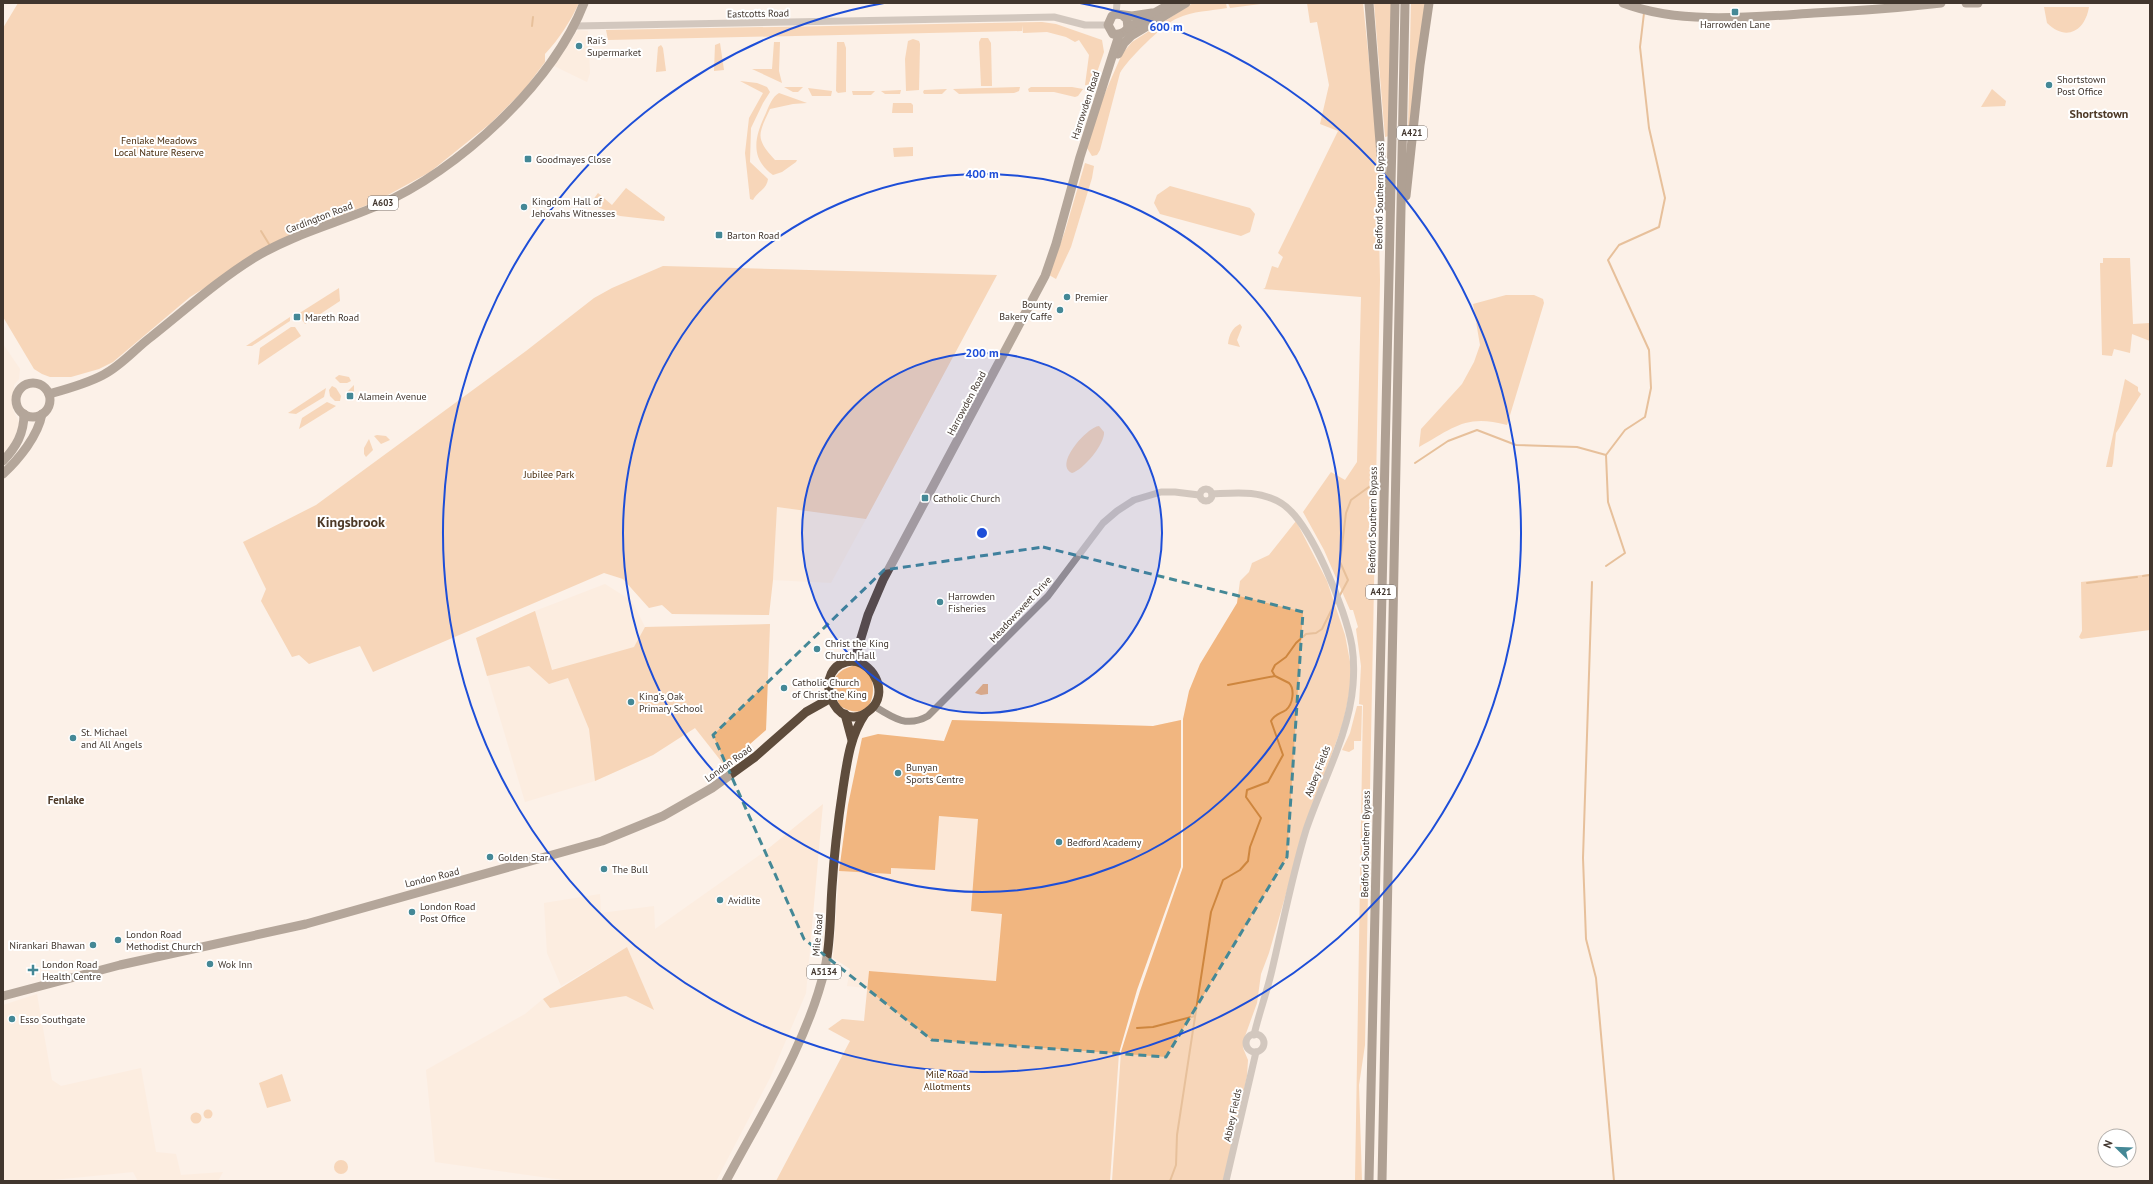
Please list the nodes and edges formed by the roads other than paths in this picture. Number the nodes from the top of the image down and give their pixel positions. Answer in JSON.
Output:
{"nodes":[{"id":1,"x":584,"y":3,"type":"edge"},
{"id":2,"x":1117,"y":3,"type":"edge"},
{"id":3,"x":1172,"y":3,"type":"edge"},
{"id":4,"x":1186,"y":3,"type":"edge"},
{"id":5,"x":1369,"y":3,"type":"edge"},
{"id":6,"x":1395,"y":3,"type":"edge"},
{"id":7,"x":1405,"y":3,"type":"edge"},
{"id":8,"x":1429,"y":3,"type":"edge"},
{"id":9,"x":1623,"y":3,"type":"edge"},
{"id":10,"x":1941,"y":3,"type":"edge"},
{"id":11,"x":1966,"y":3,"type":"edge"},
{"id":12,"x":1978,"y":3,"type":"edge"},
{"id":13,"x":1152,"y":13,"type":"junction"},
{"id":14,"x":1119,"y":15,"type":"junction"},
{"id":15,"x":1108,"y":25,"type":"junction"},
{"id":16,"x":575,"y":26,"type":"junction"},
{"id":17,"x":1128,"y":28,"type":"junction"},
{"id":18,"x":1119,"y":35,"type":"junction"},
{"id":19,"x":1111,"y":64,"type":"junction"},
{"id":20,"x":1389,"y":257,"type":"junction"},
{"id":21,"x":1399,"y":258,"type":"junction"},
{"id":22,"x":40,"y":386,"type":"junction"},
{"id":23,"x":66,"y":389,"type":"junction"},
{"id":24,"x":49,"y":394,"type":"junction"},
{"id":25,"x":24,"y":414,"type":"junction"},
{"id":26,"x":42,"y":414,"type":"junction"},
{"id":27,"x":3,"y":461,"type":"edge"},
{"id":28,"x":3,"y":474,"type":"edge"},
{"id":29,"x":1299,"y":520,"type":"joint"},
{"id":30,"x":854,"y":661,"type":"junction"},
{"id":31,"x":831,"y":698,"type":"junction"},
{"id":32,"x":874,"y":706,"type":"junction"},
{"id":33,"x":845,"y":714,"type":"junction"},
{"id":34,"x":865,"y":714,"type":"junction"},
{"id":35,"x":852,"y":742,"type":"junction"},
{"id":36,"x":3,"y":996,"type":"edge"},
{"id":37,"x":1254,"y":1035,"type":"junction"},
{"id":38,"x":1256,"y":1052,"type":"junction"},
{"id":39,"x":726,"y":1181,"type":"edge"},
{"id":40,"x":1226,"y":1181,"type":"edge"},
{"id":41,"x":1369,"y":1181,"type":"edge"},
{"id":42,"x":1382,"y":1181,"type":"edge"}],
"edges":[{"from":1,"to":16,"type":"main road","name":"Cardington Road","number":"A603"},
{"from":2,"to":14,"type":"street"},
{"from":3,"to":13,"type":"main road"},
{"from":4,"to":19,"type":"main road"},
{"from":5,"to":20,"type":"highway","number":"A421"},
{"from":6,"to":20,"type":"highway","name":"Bedford Southern Bypass","number":"A421"},
{"from":7,"to":21,"type":"highway","number":"A421"},
{"from":8,"to":21,"type":"highway","number":"A421"},
{"from":9,"to":10,"type":"main road"},
{"from":11,"to":12,"type":"main road"},
{"from":13,"to":14,"type":"main road"},
{"from":13,"to":17,"type":"main road"},
{"from":14,"to":15,"type":"main road"},
{"from":14,"to":17,"type":"main road"},
{"from":15,"to":16,"type":"street","name":"Eastcotts Road"},
{"from":15,"to":18,"type":"main road"},
{"from":16,"to":23,"type":"main road","name":"Cardington Road","number":"A603"},
{"from":17,"to":18,"type":"main road"},
{"from":18,"to":19,"type":"main road","name":"Harrowden Road"},
{"from":19,"to":30,"type":"main road","name":"Harrowden Road"},
{"from":20,"to":41,"type":"highway","name":"Bedford Southern Bypass","number":"A421"},
{"from":21,"to":42,"type":"highway","number":"A421"},
{"from":22,"to":23,"type":"main road","name":"Cardington Road","number":"A603"},
{"from":22,"to":24,"type":"main road"},
{"from":22,"to":25,"type":"main road"},
{"from":23,"to":24,"type":"main road","name":"Cardington Road","number":"A603"},
{"from":24,"to":26,"type":"main road"},
{"from":25,"to":26,"type":"main road"},
{"from":25,"to":27,"type":"main road"},
{"from":26,"to":28,"type":"main road"},
{"from":29,"to":32,"type":"street","name":"Meadowsweet Drive"},
{"from":29,"to":37,"type":"street","name":"Abbey Fields"},
{"from":30,"to":31,"type":"main road"},
{"from":30,"to":32,"type":"main road"},
{"from":31,"to":33,"type":"main road"},
{"from":31,"to":36,"type":"main road","name":"London Road"},
{"from":32,"to":34,"type":"main road"},
{"from":33,"to":34,"type":"main road"},
{"from":33,"to":35,"type":"main road","name":"Mile Road","number":"A5134"},
{"from":34,"to":35,"type":"main road","name":"Mile Road","number":"A5134"},
{"from":35,"to":39,"type":"main road","name":"Mile Road","number":"A5134"},
{"from":37,"to":38,"type":"street"},
{"from":37,"to":38,"type":"street"},
{"from":38,"to":40,"type":"street","name":"Abbey Fields"}]}
